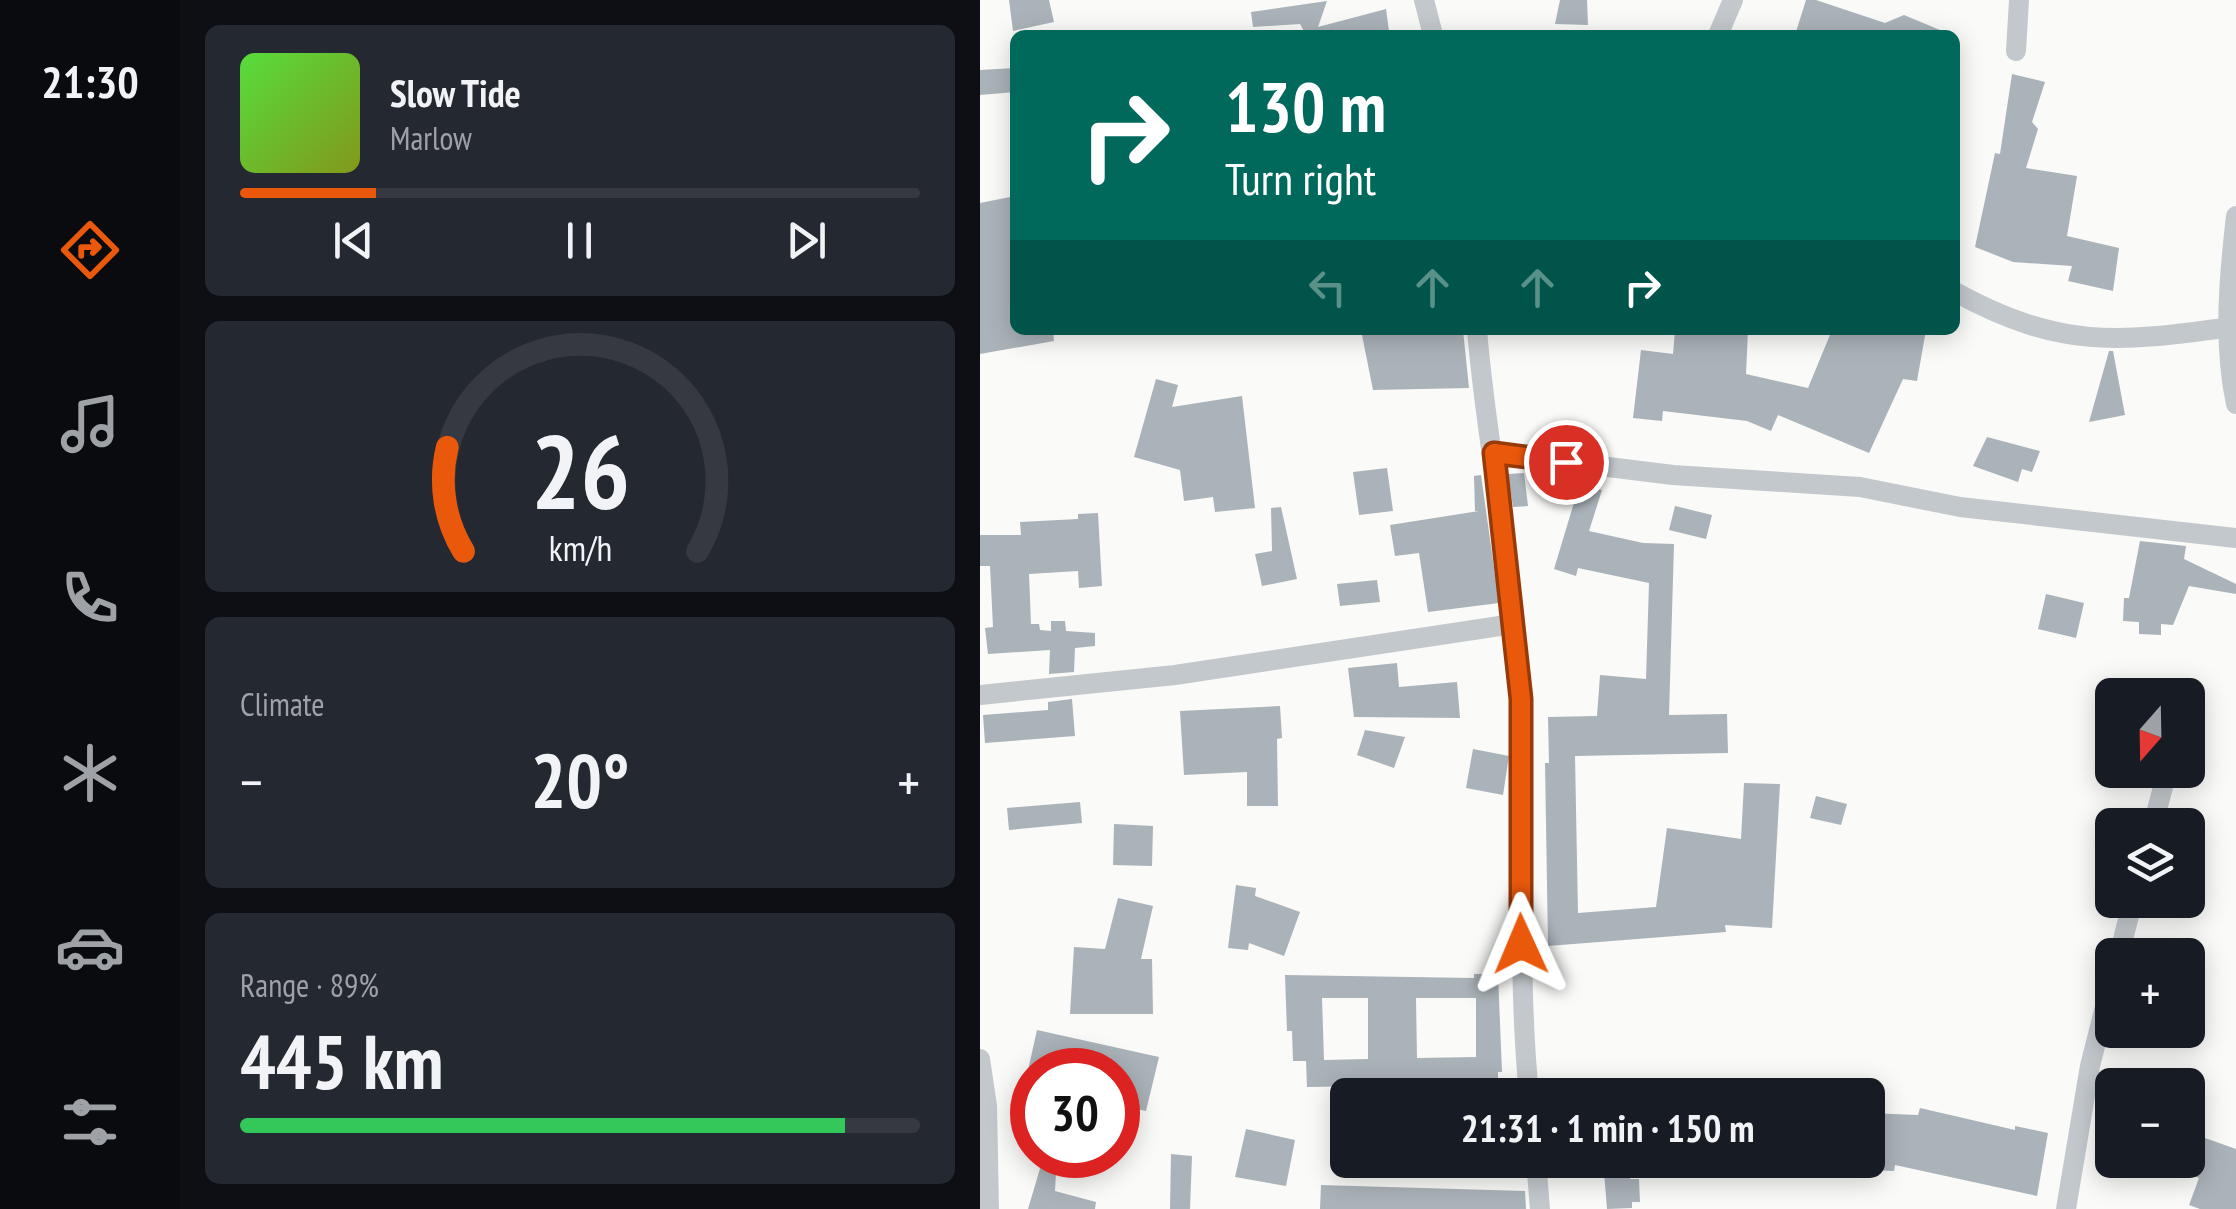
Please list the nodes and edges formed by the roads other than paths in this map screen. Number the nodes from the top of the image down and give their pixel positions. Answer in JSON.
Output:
{"nodes":[{"id":1,"x":1424,"y":0,"type":"edge"},
{"id":2,"x":1733,"y":0,"type":"edge"},
{"id":3,"x":2019,"y":0,"type":"edge"},
{"id":4,"x":1432,"y":30,"type":"edge"},
{"id":5,"x":1720,"y":30,"type":"edge"},
{"id":6,"x":2016,"y":51,"type":"dead end"},
{"id":7,"x":2236,"y":216,"type":"edge"},
{"id":8,"x":1960,"y":294,"type":"edge"},
{"id":9,"x":2230,"y":328,"type":"junction"},
{"id":10,"x":1477,"y":335,"type":"edge"},
{"id":11,"x":2236,"y":404,"type":"edge"},
{"id":12,"x":1494,"y":453,"type":"junction"},
{"id":13,"x":2236,"y":538,"type":"edge"},
{"id":14,"x":1513,"y":624,"type":"junction"},
{"id":15,"x":980,"y":695,"type":"edge"},
{"id":16,"x":2095,"y":1046,"type":"edge"},
{"id":17,"x":980,"y":1060,"type":"edge"},
{"id":18,"x":1528,"y":1078,"type":"edge"},
{"id":19,"x":1537,"y":1178,"type":"edge"},
{"id":20,"x":989,"y":1209,"type":"edge"},
{"id":21,"x":1540,"y":1209,"type":"edge"},
{"id":22,"x":2066,"y":1209,"type":"edge"}],
"edges":[{"from":1,"to":4,"type":"street"},
{"from":2,"to":5,"type":"street"},
{"from":3,"to":6,"type":"street"},
{"from":7,"to":9,"type":"street"},
{"from":8,"to":9,"type":"street"},
{"from":9,"to":11,"type":"street"},
{"from":10,"to":12,"type":"street"},
{"from":12,"to":13,"type":"street"},
{"from":12,"to":14,"type":"street"},
{"from":14,"to":15,"type":"street"},
{"from":14,"to":18,"type":"street"},
{"from":16,"to":22,"type":"street"},
{"from":17,"to":20,"type":"street"},
{"from":19,"to":21,"type":"street"}]}
